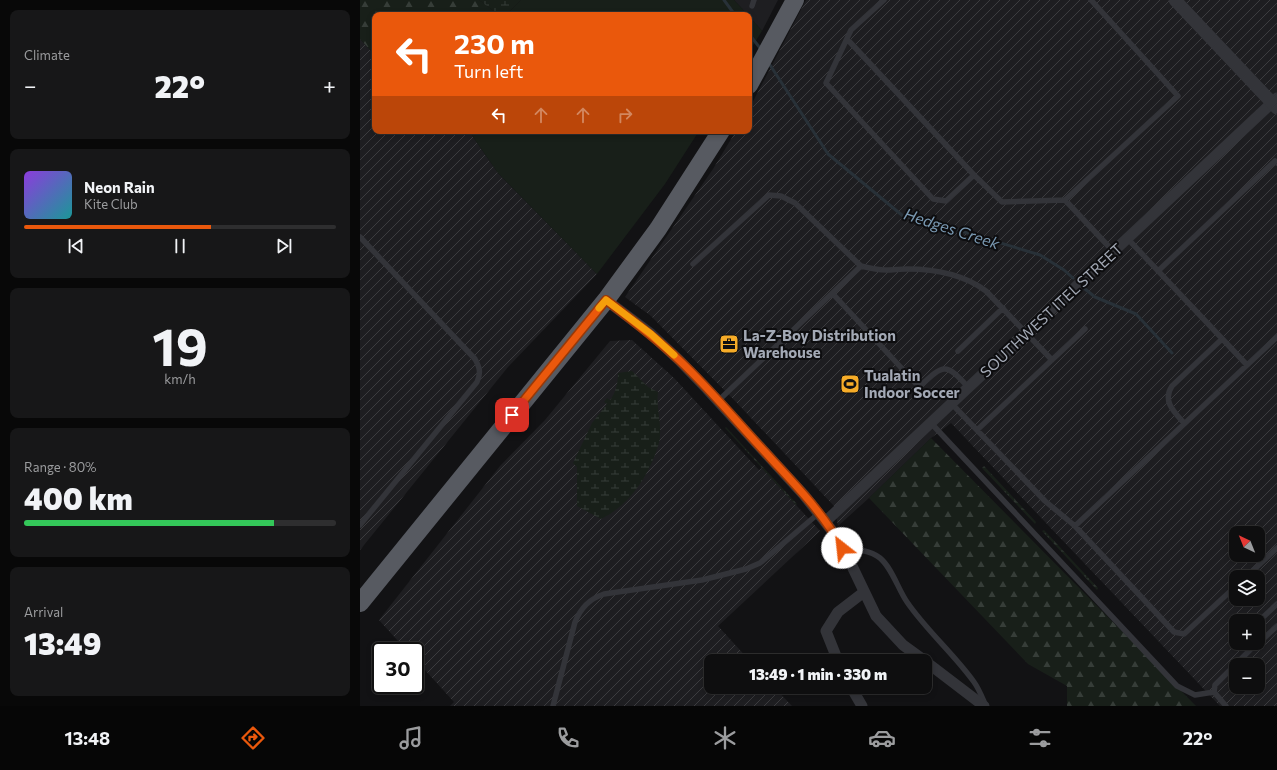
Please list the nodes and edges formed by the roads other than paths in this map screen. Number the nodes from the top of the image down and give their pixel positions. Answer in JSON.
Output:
{"nodes":[{"id":1,"x":795,"y":0,"type":"edge"},
{"id":2,"x":884,"y":0,"type":"edge"},
{"id":3,"x":1091,"y":0,"type":"edge"},
{"id":4,"x":1175,"y":0,"type":"edge"},
{"id":5,"x":847,"y":39,"type":"junction"},
{"id":6,"x":752,"y":79,"type":"edge"},
{"id":7,"x":1275,"y":103,"type":"edge"},
{"id":8,"x":719,"y":134,"type":"edge"},
{"id":9,"x":1277,"y":163,"type":"edge"},
{"id":10,"x":974,"y":175,"type":"junction"},
{"id":11,"x":1065,"y":200,"type":"junction"},
{"id":12,"x":360,"y":237,"type":"edge"},
{"id":13,"x":1128,"y":238,"type":"junction"},
{"id":14,"x":1113,"y":251,"type":"junction"},
{"id":15,"x":693,"y":264,"type":"dead end"},
{"id":16,"x":861,"y":266,"type":"junction"},
{"id":17,"x":1158,"y":271,"type":"junction"},
{"id":18,"x":833,"y":294,"type":"junction"},
{"id":19,"x":606,"y":300,"type":"junction"},
{"id":20,"x":1003,"y":308,"type":"junction"},
{"id":21,"x":1085,"y":330,"type":"dead end"},
{"id":22,"x":1027,"y":332,"type":"junction"},
{"id":23,"x":1277,"y":337,"type":"edge"},
{"id":24,"x":1222,"y":340,"type":"junction"},
{"id":25,"x":958,"y":351,"type":"dead end"},
{"id":26,"x":1052,"y":360,"type":"junction"},
{"id":27,"x":1247,"y":365,"type":"junction"},
{"id":28,"x":968,"y":387,"type":"junction"},
{"id":29,"x":718,"y":401,"type":"junction"},
{"id":30,"x":951,"y":403,"type":"junction"},
{"id":31,"x":930,"y":422,"type":"junction"},
{"id":32,"x":1184,"y":423,"type":"junction"},
{"id":33,"x":977,"y":430,"type":"junction"},
{"id":34,"x":822,"y":517,"type":"junction"},
{"id":35,"x":360,"y":525,"type":"edge"},
{"id":36,"x":1075,"y":526,"type":"junction"},
{"id":37,"x":842,"y":548,"type":"junction"},
{"id":38,"x":1277,"y":548,"type":"edge"},
{"id":39,"x":1253,"y":570,"type":"edge"},
{"id":40,"x":864,"y":592,"type":"junction"},
{"id":41,"x":1229,"y":592,"type":"edge"},
{"id":42,"x":360,"y":603,"type":"edge"},
{"id":43,"x":1277,"y":604,"type":"edge"},
{"id":44,"x":1265,"y":615,"type":"edge"},
{"id":45,"x":1277,"y":626,"type":"edge"},
{"id":46,"x":1265,"y":634,"type":"edge"},
{"id":47,"x":1248,"y":650,"type":"edge"},
{"id":48,"x":835,"y":654,"type":"edge"},
{"id":49,"x":915,"y":654,"type":"edge"},
{"id":50,"x":932,"y":666,"type":"edge"},
{"id":51,"x":1214,"y":692,"type":"junction"},
{"id":52,"x":855,"y":694,"type":"edge"},
{"id":53,"x":553,"y":706,"type":"edge"},
{"id":54,"x":862,"y":706,"type":"edge"},
{"id":55,"x":985,"y":706,"type":"edge"},
{"id":56,"x":1226,"y":706,"type":"edge"}],
"edges":[{"from":1,"to":6,"type":"highway"},
{"from":2,"to":5,"type":"lane"},
{"from":3,"to":11,"type":"lane"},
{"from":4,"to":7,"type":"street"},
{"from":5,"to":10,"type":"lane"},
{"from":5,"to":10,"type":"lane"},
{"from":7,"to":13,"type":"street","name":"SOUTHWEST ITEL STREET"},
{"from":8,"to":19,"type":"highway"},
{"from":9,"to":17,"type":"lane"},
{"from":10,"to":11,"type":"lane"},
{"from":11,"to":14,"type":"lane"},
{"from":12,"to":35,"type":"lane"},
{"from":13,"to":14,"type":"street","name":"SOUTHWEST ITEL STREET"},
{"from":13,"to":17,"type":"lane"},
{"from":14,"to":22,"type":"street","name":"SOUTHWEST ITEL STREET"},
{"from":15,"to":16,"type":"lane"},
{"from":16,"to":18,"type":"lane"},
{"from":16,"to":20,"type":"lane"},
{"from":17,"to":24,"type":"lane"},
{"from":18,"to":28,"type":"lane"},
{"from":18,"to":29,"type":"lane"},
{"from":19,"to":29,"type":"street"},
{"from":19,"to":42,"type":"highway"},
{"from":20,"to":22,"type":"lane"},
{"from":20,"to":25,"type":"lane"},
{"from":21,"to":26,"type":"lane"},
{"from":22,"to":26,"type":"lane"},
{"from":22,"to":28,"type":"street","name":"SOUTHWEST ITEL STREET"},
{"from":23,"to":27,"type":"lane"},
{"from":24,"to":27,"type":"lane"},
{"from":24,"to":32,"type":"lane"},
{"from":26,"to":33,"type":"lane"},
{"from":27,"to":32,"type":"lane"},
{"from":28,"to":30,"type":"street","name":"SOUTHWEST ITEL STREET"},
{"from":29,"to":34,"type":"street"},
{"from":30,"to":31,"type":"street","name":"SOUTHWEST ITEL STREET"},
{"from":30,"to":33,"type":"lane"},
{"from":31,"to":34,"type":"street","name":"SOUTHWEST ITEL STREET"},
{"from":31,"to":51,"type":"lane"},
{"from":32,"to":36,"type":"lane"},
{"from":33,"to":36,"type":"lane"},
{"from":34,"to":37,"type":"street"},
{"from":34,"to":53,"type":"lane"},
{"from":36,"to":41,"type":"lane"},
{"from":37,"to":40,"type":"street"},
{"from":37,"to":55,"type":"lane"},
{"from":38,"to":39,"type":"lane"},
{"from":40,"to":48,"type":"street"},
{"from":40,"to":49,"type":"street"},
{"from":43,"to":44,"type":"lane"},
{"from":45,"to":46,"type":"lane"},
{"from":47,"to":51,"type":"lane"},
{"from":50,"to":55,"type":"street"},
{"from":51,"to":56,"type":"lane"},
{"from":52,"to":54,"type":"street"}]}
